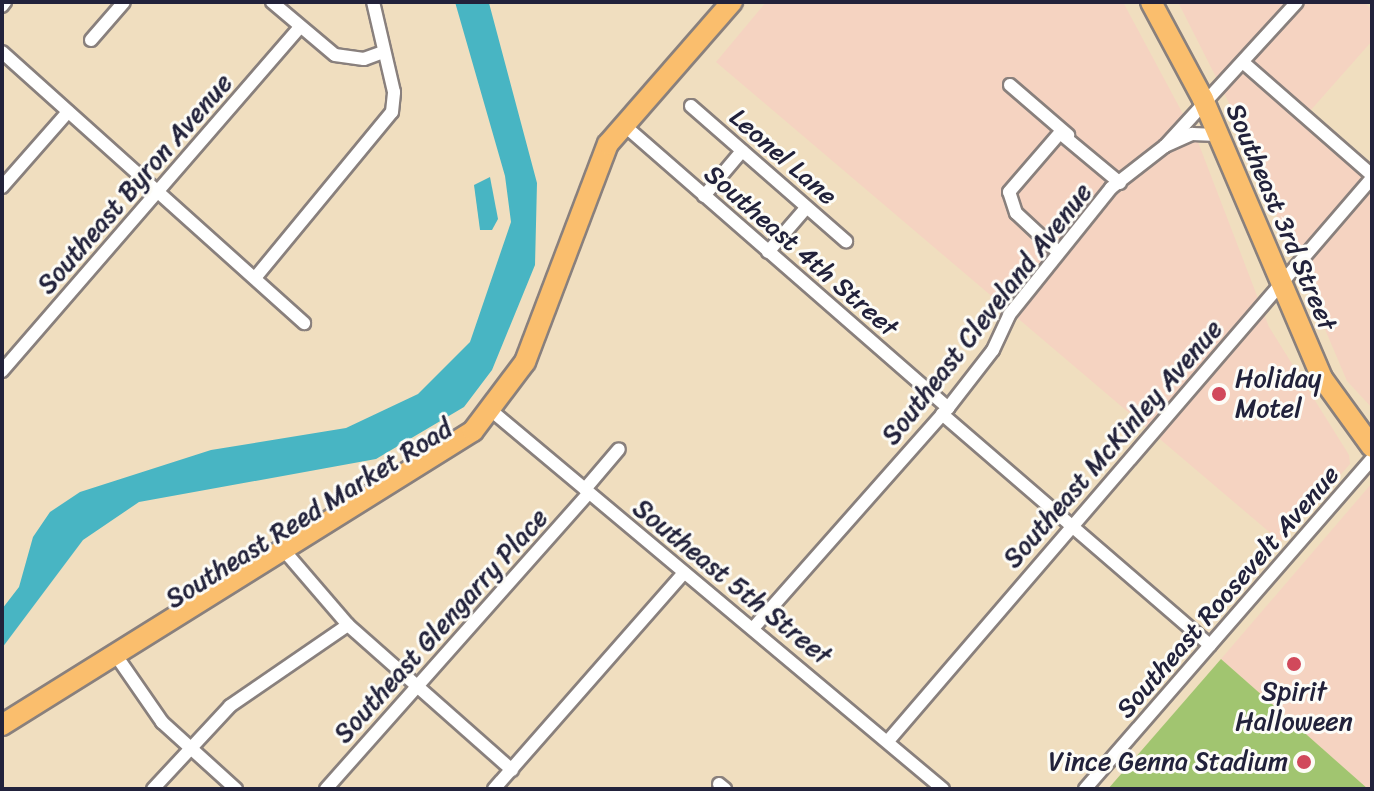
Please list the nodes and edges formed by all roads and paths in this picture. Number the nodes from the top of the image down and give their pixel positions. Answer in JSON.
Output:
{"nodes":[{"id":1,"x":124,"y":2,"type":"edge"},
{"id":2,"x":272,"y":2,"type":"edge"},
{"id":3,"x":373,"y":2,"type":"edge"},
{"id":4,"x":732,"y":2,"type":"edge"},
{"id":5,"x":1151,"y":2,"type":"edge"},
{"id":6,"x":1297,"y":2,"type":"edge"},
{"id":7,"x":300,"y":27,"type":"junction"},
{"id":8,"x":91,"y":40,"type":"dead end"},
{"id":9,"x":2,"y":52,"type":"edge"},
{"id":10,"x":383,"y":52,"type":"junction"},
{"id":11,"x":1245,"y":64,"type":"junction"},
{"id":12,"x":1010,"y":85,"type":"dead end"},
{"id":13,"x":1203,"y":99,"type":"junction"},
{"id":14,"x":691,"y":106,"type":"dead end"},
{"id":15,"x":68,"y":112,"type":"junction"},
{"id":16,"x":622,"y":130,"type":"junction"},
{"id":17,"x":1068,"y":135,"type":"junction"},
{"id":18,"x":1218,"y":135,"type":"junction"},
{"id":19,"x":1165,"y":146,"type":"junction"},
{"id":20,"x":742,"y":151,"type":"junction"},
{"id":21,"x":1372,"y":176,"type":"edge"},
{"id":22,"x":1120,"y":183,"type":"junction"},
{"id":23,"x":2,"y":187,"type":"edge"},
{"id":24,"x":158,"y":192,"type":"junction"},
{"id":25,"x":704,"y":196,"type":"junction"},
{"id":26,"x":806,"y":208,"type":"junction"},
{"id":27,"x":846,"y":241,"type":"dead end"},
{"id":28,"x":768,"y":252,"type":"junction"},
{"id":29,"x":1058,"y":252,"type":"junction"},
{"id":30,"x":255,"y":278,"type":"junction"},
{"id":31,"x":1279,"y":285,"type":"junction"},
{"id":32,"x":304,"y":323,"type":"dead end"},
{"id":33,"x":2,"y":371,"type":"edge"},
{"id":34,"x":945,"y":411,"type":"junction"},
{"id":35,"x":496,"y":415,"type":"junction"},
{"id":36,"x":1372,"y":447,"type":"edge"},
{"id":37,"x":619,"y":449,"type":"dead end"},
{"id":38,"x":1372,"y":459,"type":"edge"},
{"id":39,"x":587,"y":491,"type":"junction"},
{"id":40,"x":1071,"y":525,"type":"junction"},
{"id":41,"x":284,"y":551,"type":"junction"},
{"id":42,"x":684,"y":573,"type":"junction"},
{"id":43,"x":348,"y":625,"type":"junction"},
{"id":44,"x":756,"y":625,"type":"junction"},
{"id":45,"x":1210,"y":645,"type":"junction"},
{"id":46,"x":118,"y":659,"type":"junction"},
{"id":47,"x":419,"y":686,"type":"junction"},
{"id":48,"x":2,"y":725,"type":"edge"},
{"id":49,"x":2,"y":739,"type":"edge"},
{"id":50,"x":888,"y":741,"type":"junction"},
{"id":51,"x":190,"y":748,"type":"junction"},
{"id":52,"x":512,"y":770,"type":"junction"},
{"id":53,"x":153,"y":789,"type":"edge"},
{"id":54,"x":236,"y":789,"type":"edge"},
{"id":55,"x":326,"y":789,"type":"edge"},
{"id":56,"x":494,"y":789,"type":"edge"},
{"id":57,"x":943,"y":789,"type":"edge"},
{"id":58,"x":1085,"y":789,"type":"edge"}],
"edges":[{"from":1,"to":8,"type":"street"},
{"from":2,"to":7,"type":"street"},
{"from":3,"to":10,"type":"street"},
{"from":4,"to":16,"type":"main road","name":"Southeast Reed Market Road"},
{"from":5,"to":13,"type":"main road","name":"Southeast 3rd Street"},
{"from":6,"to":11,"type":"street","name":"Southeast Cleveland Avenue"},
{"from":7,"to":10,"type":"street"},
{"from":7,"to":24,"type":"street","name":"Southeast Byron Avenue"},
{"from":9,"to":15,"type":"street"},
{"from":10,"to":30,"type":"street"},
{"from":11,"to":13,"type":"street","name":"Southeast Cleveland Avenue"},
{"from":11,"to":21,"type":"street"},
{"from":12,"to":17,"type":"street"},
{"from":13,"to":18,"type":"main road","name":"Southeast 3rd Street"},
{"from":13,"to":19,"type":"street","name":"Southeast Cleveland Avenue"},
{"from":14,"to":20,"type":"street","name":"Leonel Lane"},
{"from":15,"to":23,"type":"street"},
{"from":15,"to":24,"type":"street"},
{"from":16,"to":25,"type":"street","name":"Southeast 4th Street"},
{"from":16,"to":35,"type":"main road","name":"Southeast Reed Market Road"},
{"from":17,"to":22,"type":"street"},
{"from":17,"to":29,"type":"street"},
{"from":18,"to":19,"type":"street","name":"Southeast Cleveland Avenue"},
{"from":18,"to":31,"type":"main road","name":"Southeast 3rd Street"},
{"from":19,"to":22,"type":"street","name":"Southeast Cleveland Avenue"},
{"from":20,"to":25,"type":"street"},
{"from":20,"to":26,"type":"street","name":"Leonel Lane"},
{"from":21,"to":31,"type":"street","name":"Southeast McKinley Avenue"},
{"from":22,"to":29,"type":"street","name":"Southeast Cleveland Avenue"},
{"from":24,"to":30,"type":"street"},
{"from":24,"to":33,"type":"street","name":"Southeast Byron Avenue"},
{"from":25,"to":28,"type":"street","name":"Southeast 4th Street"},
{"from":26,"to":27,"type":"street","name":"Leonel Lane"},
{"from":26,"to":28,"type":"street"},
{"from":28,"to":34,"type":"street","name":"Southeast 4th Street"},
{"from":29,"to":34,"type":"street","name":"Southeast Cleveland Avenue"},
{"from":30,"to":32,"type":"street"},
{"from":31,"to":36,"type":"main road","name":"Southeast 3rd Street"},
{"from":31,"to":40,"type":"street","name":"Southeast McKinley Avenue"},
{"from":34,"to":40,"type":"street","name":"Southeast 4th Street"},
{"from":34,"to":44,"type":"street","name":"Southeast Cleveland Avenue"},
{"from":35,"to":39,"type":"street","name":"Southeast 5th Street"},
{"from":35,"to":41,"type":"main road","name":"Southeast Reed Market Road"},
{"from":37,"to":39,"type":"street","name":"Southeast Glengarry Place"},
{"from":38,"to":45,"type":"street","name":"Southeast Roosevelt Avenue"},
{"from":39,"to":42,"type":"street","name":"Southeast 5th Street"},
{"from":39,"to":47,"type":"street","name":"Southeast Glengarry Place"},
{"from":40,"to":45,"type":"street","name":"Southeast 4th Street"},
{"from":40,"to":50,"type":"street","name":"Southeast McKinley Avenue"},
{"from":41,"to":43,"type":"street"},
{"from":41,"to":46,"type":"main road","name":"Southeast Reed Market Road"},
{"from":42,"to":44,"type":"street","name":"Southeast 5th Street"},
{"from":42,"to":52,"type":"street"},
{"from":43,"to":47,"type":"street"},
{"from":43,"to":51,"type":"street"},
{"from":44,"to":50,"type":"street","name":"Southeast 5th Street"},
{"from":45,"to":58,"type":"street","name":"Southeast Roosevelt Avenue"},
{"from":46,"to":48,"type":"main road","name":"Southeast Reed Market Road"},
{"from":46,"to":49,"type":"main road","name":"Southeast Reed Market Road"},
{"from":46,"to":51,"type":"street"},
{"from":47,"to":52,"type":"street"},
{"from":47,"to":55,"type":"street","name":"Southeast Glengarry Place"},
{"from":50,"to":57,"type":"street","name":"Southeast 5th Street"},
{"from":51,"to":53,"type":"street"},
{"from":51,"to":54,"type":"street"},
{"from":52,"to":56,"type":"street"}]}
